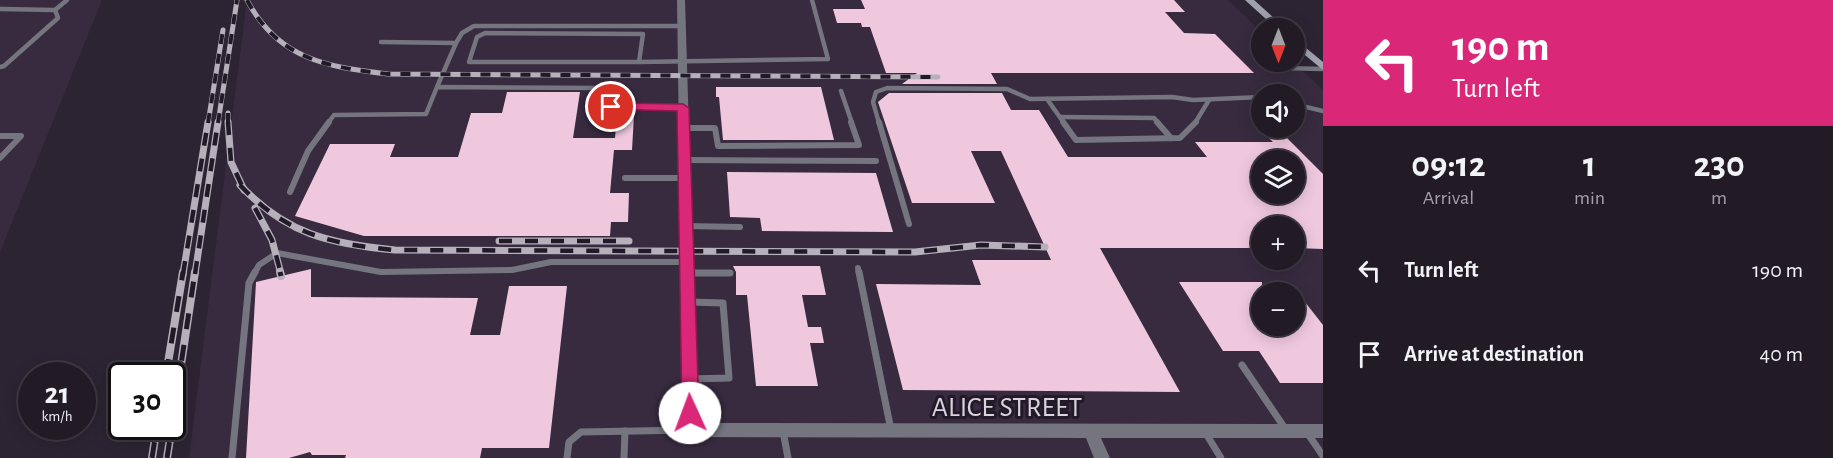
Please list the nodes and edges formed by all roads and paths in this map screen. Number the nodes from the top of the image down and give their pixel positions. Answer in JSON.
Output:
{"nodes":[{"id":1,"x":67,"y":0,"type":"edge"},
{"id":2,"x":681,"y":0,"type":"edge"},
{"id":3,"x":812,"y":0,"type":"edge"},
{"id":4,"x":1249,"y":0,"type":"edge"},
{"id":5,"x":0,"y":9,"type":"edge"},
{"id":6,"x":55,"y":10,"type":"junction"},
{"id":7,"x":1270,"y":18,"type":"edge"},
{"id":8,"x":681,"y":26,"type":"junction"},
{"id":9,"x":381,"y":42,"type":"dead end"},
{"id":10,"x":456,"y":43,"type":"junction"},
{"id":11,"x":1305,"y":51,"type":"edge"},
{"id":12,"x":682,"y":61,"type":"junction"},
{"id":13,"x":639,"y":62,"type":"junction"},
{"id":14,"x":0,"y":67,"type":"edge"},
{"id":15,"x":1305,"y":68,"type":"edge"},
{"id":16,"x":1323,"y":68,"type":"edge"},
{"id":17,"x":437,"y":87,"type":"junction"},
{"id":18,"x":840,"y":91,"type":"dead end"},
{"id":19,"x":1251,"y":98,"type":"edge"},
{"id":20,"x":1047,"y":99,"type":"junction"},
{"id":21,"x":1209,"y":100,"type":"junction"},
{"id":22,"x":1305,"y":107,"type":"edge"},
{"id":23,"x":683,"y":108,"type":"junction"},
{"id":24,"x":1323,"y":111,"type":"edge"},
{"id":25,"x":1060,"y":117,"type":"junction"},
{"id":26,"x":683,"y":128,"type":"junction"},
{"id":27,"x":0,"y":136,"type":"edge"},
{"id":28,"x":1171,"y":138,"type":"junction"},
{"id":29,"x":0,"y":158,"type":"edge"},
{"id":30,"x":684,"y":160,"type":"junction"},
{"id":31,"x":876,"y":161,"type":"dead end"},
{"id":32,"x":625,"y":178,"type":"dead end"},
{"id":33,"x":684,"y":178,"type":"junction"},
{"id":34,"x":290,"y":192,"type":"dead end"},
{"id":35,"x":909,"y":224,"type":"dead end"},
{"id":36,"x":685,"y":226,"type":"junction"},
{"id":37,"x":740,"y":227,"type":"dead end"},
{"id":38,"x":686,"y":268,"type":"junction"},
{"id":39,"x":858,"y":268,"type":"dead end"},
{"id":40,"x":730,"y":273,"type":"dead end"},
{"id":41,"x":687,"y":302,"type":"junction"},
{"id":42,"x":1242,"y":365,"type":"dead end"},
{"id":43,"x":689,"y":379,"type":"junction"},
{"id":44,"x":691,"y":430,"type":"junction"},
{"id":45,"x":783,"y":430,"type":"junction"},
{"id":46,"x":625,"y":431,"type":"junction"},
{"id":47,"x":891,"y":431,"type":"junction"},
{"id":48,"x":1205,"y":431,"type":"junction"},
{"id":49,"x":1287,"y":431,"type":"junction"},
{"id":50,"x":1306,"y":431,"type":"junction"},
{"id":51,"x":1323,"y":431,"type":"edge"},
{"id":52,"x":1091,"y":432,"type":"junction"},
{"id":53,"x":1323,"y":456,"type":"edge"},
{"id":54,"x":232,"y":458,"type":"edge"},
{"id":55,"x":567,"y":458,"type":"edge"},
{"id":56,"x":624,"y":458,"type":"edge"},
{"id":57,"x":788,"y":458,"type":"edge"},
{"id":58,"x":1102,"y":458,"type":"edge"},
{"id":59,"x":1221,"y":458,"type":"edge"}],
"edges":[{"from":1,"to":6,"type":"lane"},
{"from":2,"to":8,"type":"street"},
{"from":3,"to":12,"type":"lane"},
{"from":4,"to":7,"type":"main road"},
{"from":5,"to":6,"type":"lane"},
{"from":6,"to":14,"type":"lane"},
{"from":8,"to":10,"type":"lane"},
{"from":8,"to":12,"type":"street"},
{"from":9,"to":10,"type":"lane"},
{"from":10,"to":17,"type":"lane"},
{"from":11,"to":16,"type":"main road"},
{"from":12,"to":13,"type":"lane"},
{"from":12,"to":23,"type":"street"},
{"from":13,"to":13,"type":"lane"},
{"from":15,"to":16,"type":"lane"},
{"from":17,"to":23,"type":"lane"},
{"from":17,"to":34,"type":"lane"},
{"from":18,"to":26,"type":"lane"},
{"from":19,"to":21,"type":"lane"},
{"from":20,"to":21,"type":"lane"},
{"from":20,"to":25,"type":"lane"},
{"from":20,"to":35,"type":"lane"},
{"from":21,"to":28,"type":"lane"},
{"from":22,"to":24,"type":"lane"},
{"from":23,"to":26,"type":"street"},
{"from":25,"to":28,"type":"lane"},
{"from":25,"to":28,"type":"lane"},
{"from":26,"to":30,"type":"street"},
{"from":27,"to":29,"type":"lane"},
{"from":30,"to":31,"type":"lane"},
{"from":30,"to":33,"type":"street"},
{"from":32,"to":33,"type":"lane"},
{"from":33,"to":36,"type":"street"},
{"from":36,"to":37,"type":"lane"},
{"from":36,"to":38,"type":"street"},
{"from":38,"to":40,"type":"lane"},
{"from":38,"to":41,"type":"street"},
{"from":38,"to":54,"type":"lane"},
{"from":39,"to":47,"type":"lane"},
{"from":41,"to":43,"type":"street"},
{"from":41,"to":43,"type":"lane"},
{"from":42,"to":49,"type":"lane"},
{"from":43,"to":44,"type":"street"},
{"from":44,"to":45,"type":"street","name":"ALICE STREET"},
{"from":44,"to":46,"type":"lane"},
{"from":45,"to":47,"type":"street","name":"ALICE STREET"},
{"from":45,"to":57,"type":"lane"},
{"from":46,"to":55,"type":"lane"},
{"from":46,"to":56,"type":"lane"},
{"from":47,"to":52,"type":"street","name":"ALICE STREET"},
{"from":48,"to":49,"type":"street","name":"ALICE STREET"},
{"from":48,"to":52,"type":"street","name":"ALICE STREET"},
{"from":48,"to":59,"type":"lane"},
{"from":49,"to":50,"type":"street","name":"ALICE STREET"},
{"from":50,"to":51,"type":"street","name":"ALICE STREET"},
{"from":50,"to":53,"type":"lane"},
{"from":52,"to":58,"type":"street"}]}
